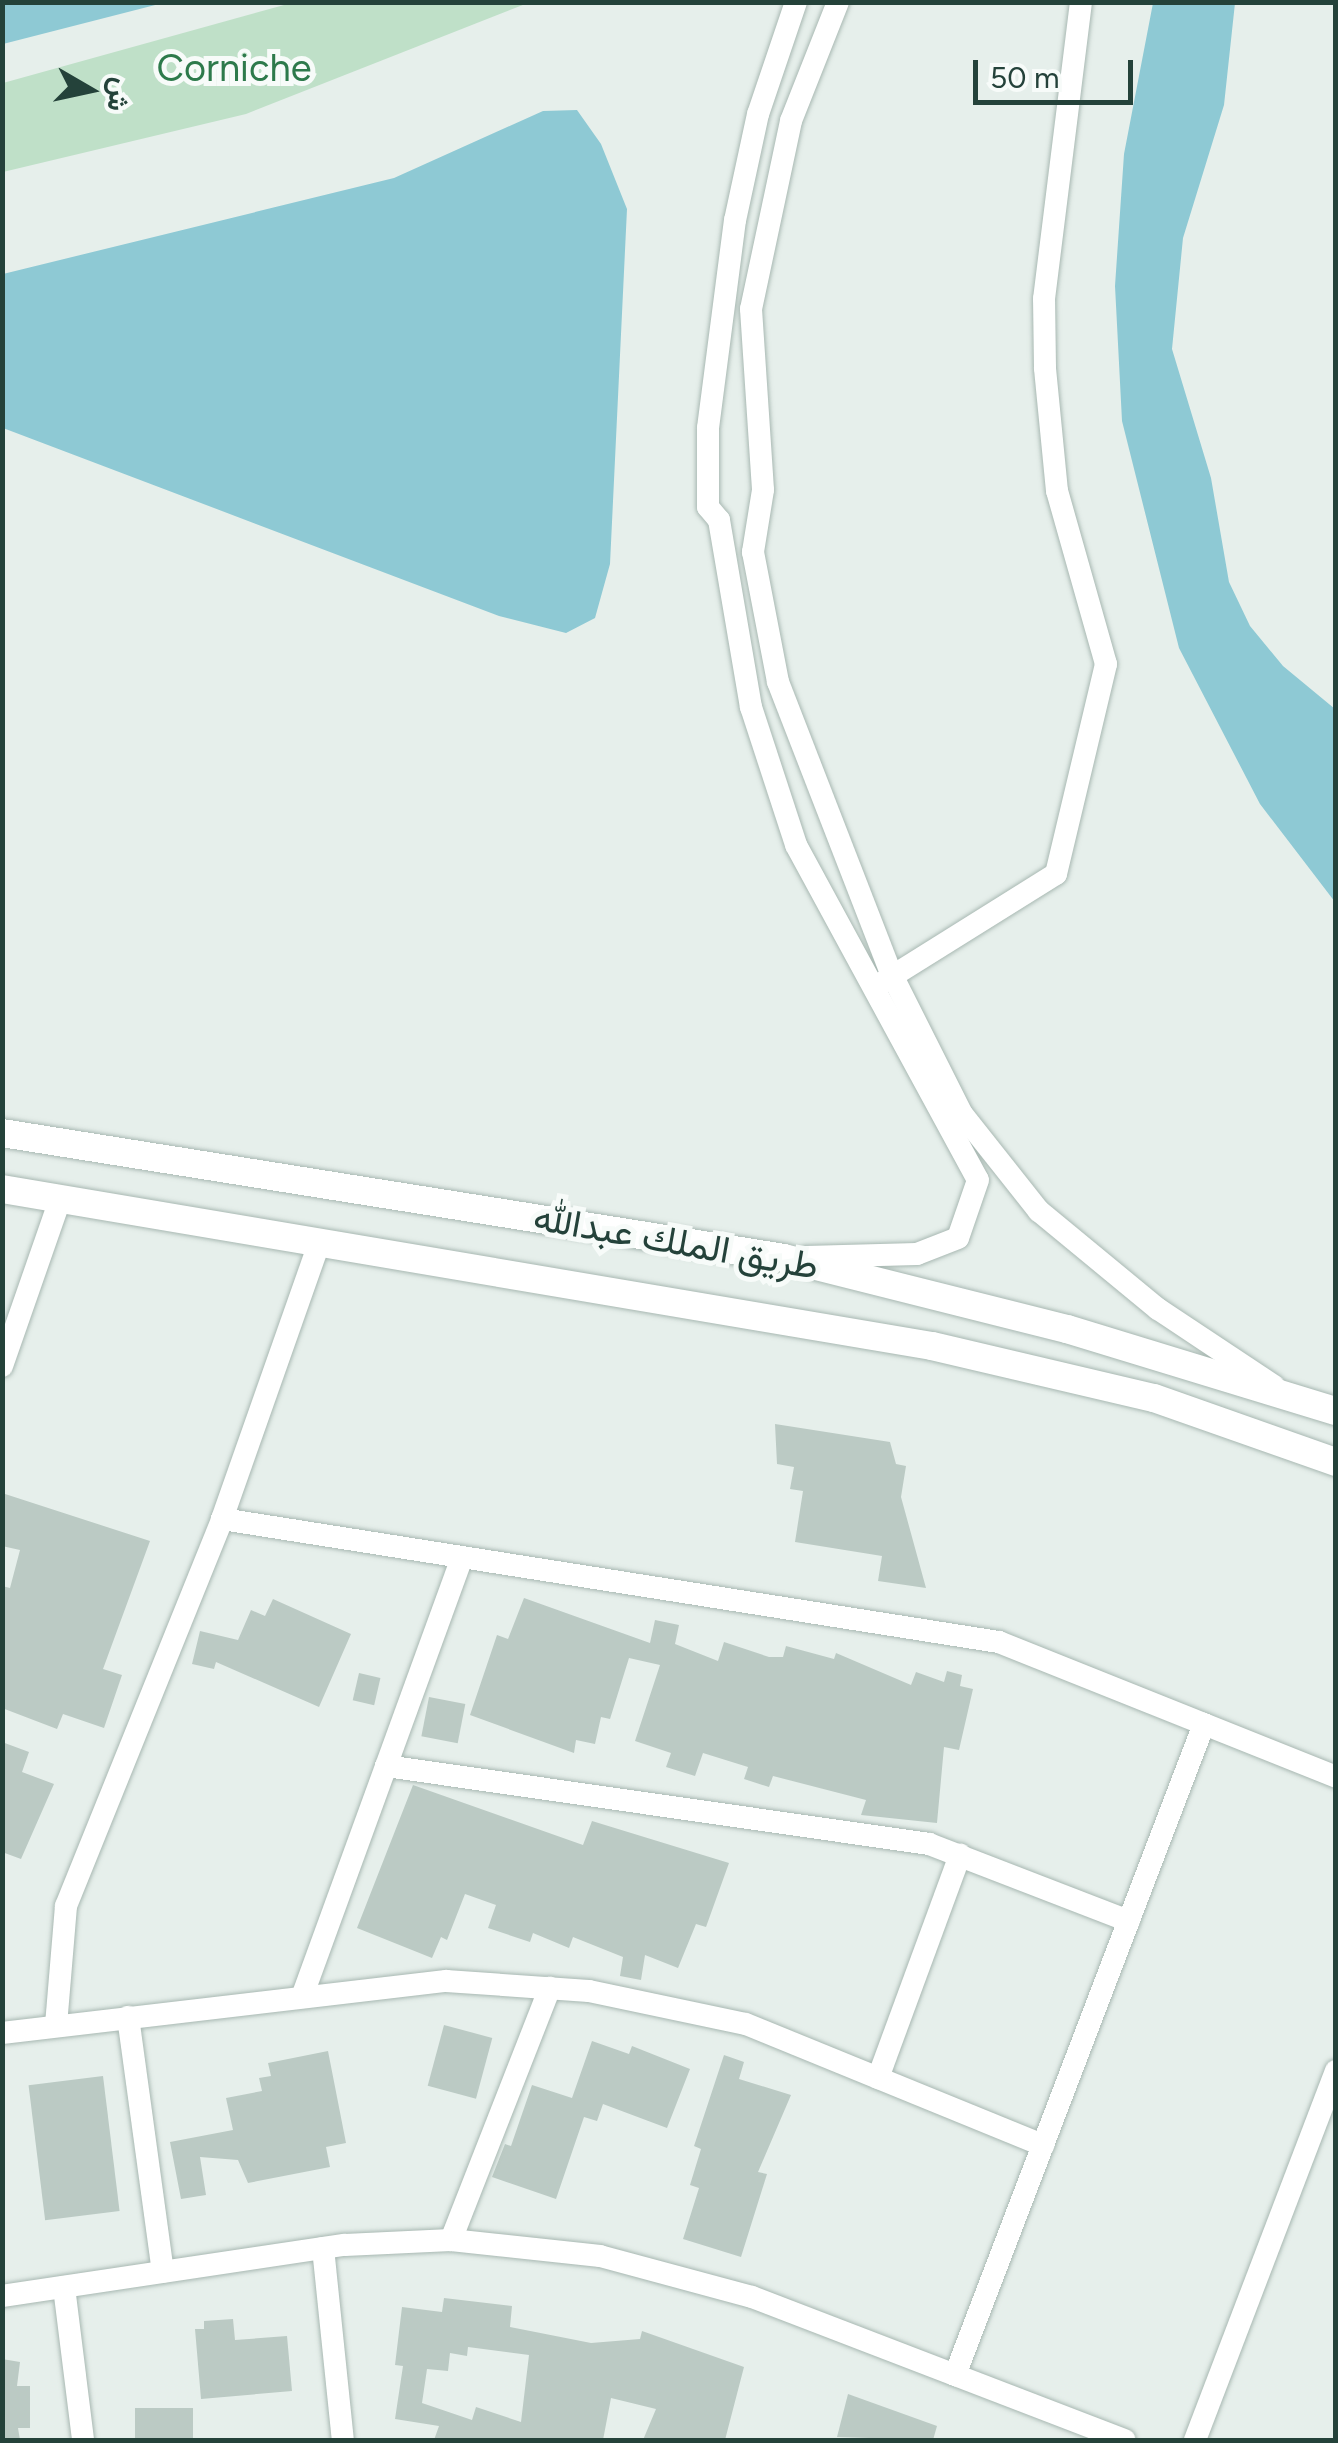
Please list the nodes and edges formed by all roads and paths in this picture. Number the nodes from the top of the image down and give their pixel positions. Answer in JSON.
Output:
{"nodes":[{"id":1,"x":1082,"y":2,"type":"edge"},
{"id":2,"x":797,"y":7,"type":"edge"},
{"id":3,"x":834,"y":9,"type":"edge"},
{"id":4,"x":754,"y":516,"type":"junction"},
{"id":5,"x":719,"y":520,"type":"junction"},
{"id":6,"x":896,"y":983,"type":"junction"},
{"id":7,"x":874,"y":992,"type":"junction"},
{"id":8,"x":2,"y":1133,"type":"edge"},
{"id":9,"x":2,"y":1189,"type":"edge"},
{"id":10,"x":59,"y":1202,"type":"junction"},
{"id":11,"x":319,"y":1244,"type":"junction"},
{"id":12,"x":784,"y":1258,"type":"junction"},
{"id":13,"x":2,"y":1366,"type":"edge"},
{"id":14,"x":1282,"y":1390,"type":"junction"},
{"id":15,"x":1336,"y":1411,"type":"edge"},
{"id":16,"x":1336,"y":1462,"type":"edge"},
{"id":17,"x":222,"y":1519,"type":"junction"},
{"id":18,"x":462,"y":1557,"type":"junction"},
{"id":19,"x":1204,"y":1724,"type":"junction"},
{"id":20,"x":386,"y":1766,"type":"junction"},
{"id":21,"x":1336,"y":1777,"type":"edge"},
{"id":22,"x":960,"y":1856,"type":"junction"},
{"id":23,"x":1129,"y":1921,"type":"junction"},
{"id":24,"x":550,"y":1988,"type":"junction"},
{"id":25,"x":302,"y":1997,"type":"junction"},
{"id":26,"x":128,"y":2016,"type":"junction"},
{"id":27,"x":56,"y":2025,"type":"junction"},
{"id":28,"x":2,"y":2033,"type":"edge"},
{"id":29,"x":1336,"y":2072,"type":"edge"},
{"id":30,"x":878,"y":2078,"type":"junction"},
{"id":31,"x":1043,"y":2145,"type":"junction"},
{"id":32,"x":452,"y":2240,"type":"junction"},
{"id":33,"x":323,"y":2248,"type":"junction"},
{"id":34,"x":163,"y":2272,"type":"junction"},
{"id":35,"x":64,"y":2287,"type":"junction"},
{"id":36,"x":2,"y":2296,"type":"edge"},
{"id":37,"x":955,"y":2375,"type":"junction"},
{"id":38,"x":83,"y":2440,"type":"edge"},
{"id":39,"x":343,"y":2440,"type":"edge"},
{"id":40,"x":1125,"y":2440,"type":"edge"},
{"id":41,"x":1195,"y":2440,"type":"edge"}],
"edges":[{"from":1,"to":6,"type":"street"},
{"from":2,"to":3,"type":"street"},
{"from":2,"to":5,"type":"street"},
{"from":3,"to":4,"type":"street"},
{"from":4,"to":5,"type":"street"},
{"from":4,"to":6,"type":"street"},
{"from":5,"to":7,"type":"street"},
{"from":6,"to":7,"type":"street"},
{"from":6,"to":14,"type":"street"},
{"from":7,"to":12,"type":"street"},
{"from":8,"to":12,"type":"street","name":"طريق الملك عبدالله"},
{"from":9,"to":10,"type":"street","name":"طريق الملك عبدالله"},
{"from":10,"to":11,"type":"street","name":"طريق الملك عبدالله"},
{"from":10,"to":13,"type":"street"},
{"from":11,"to":16,"type":"street","name":"طريق الملك عبدالله"},
{"from":11,"to":17,"type":"street"},
{"from":12,"to":14,"type":"street","name":"طريق الملك عبدالله"},
{"from":14,"to":15,"type":"street","name":"طريق الملك عبدالله"},
{"from":17,"to":18,"type":"street"},
{"from":17,"to":27,"type":"street"},
{"from":18,"to":19,"type":"street"},
{"from":18,"to":20,"type":"street"},
{"from":19,"to":21,"type":"street"},
{"from":19,"to":23,"type":"street"},
{"from":20,"to":22,"type":"street"},
{"from":20,"to":25,"type":"street"},
{"from":22,"to":23,"type":"street"},
{"from":22,"to":30,"type":"street"},
{"from":23,"to":31,"type":"street"},
{"from":24,"to":25,"type":"street"},
{"from":24,"to":30,"type":"street"},
{"from":24,"to":32,"type":"street"},
{"from":25,"to":26,"type":"street"},
{"from":26,"to":27,"type":"street"},
{"from":26,"to":34,"type":"street"},
{"from":27,"to":28,"type":"street"},
{"from":29,"to":41,"type":"street"},
{"from":30,"to":31,"type":"street"},
{"from":31,"to":37,"type":"street"},
{"from":32,"to":33,"type":"street"},
{"from":32,"to":37,"type":"street"},
{"from":33,"to":34,"type":"street"},
{"from":33,"to":39,"type":"street"},
{"from":34,"to":35,"type":"street"},
{"from":35,"to":36,"type":"street"},
{"from":35,"to":38,"type":"street"},
{"from":37,"to":40,"type":"street"}]}
